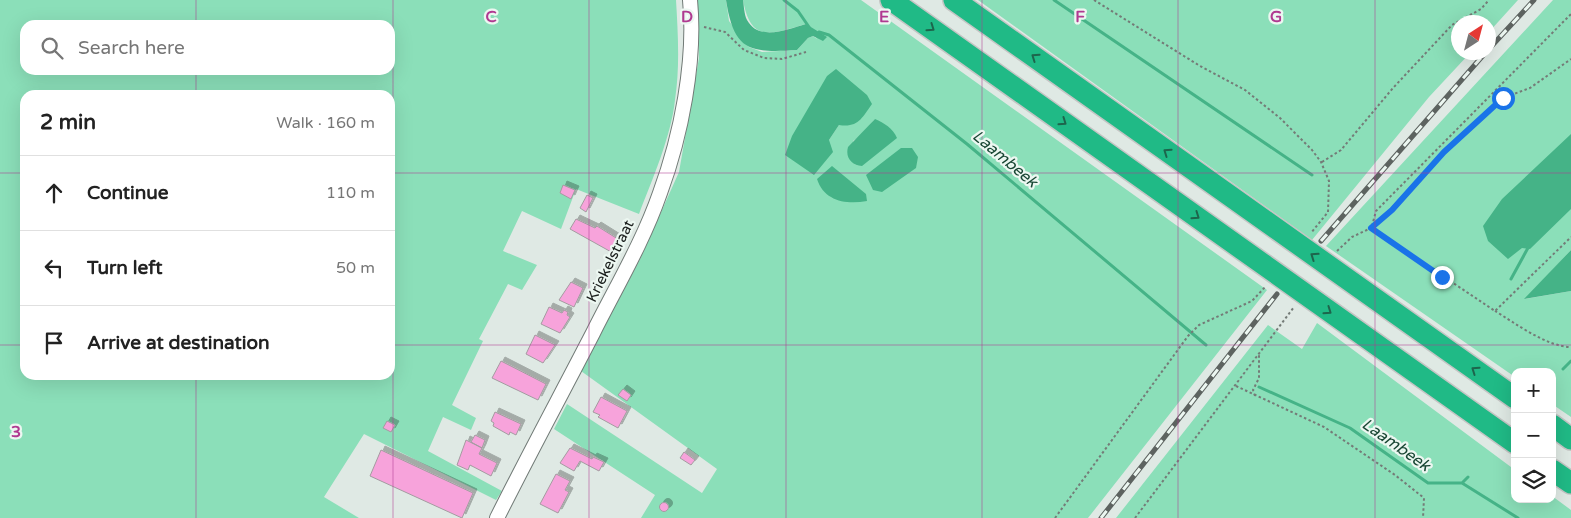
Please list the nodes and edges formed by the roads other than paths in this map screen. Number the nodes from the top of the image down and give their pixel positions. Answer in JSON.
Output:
{"nodes":[{"id":1,"x":690,"y":0,"type":"edge"},
{"id":2,"x":891,"y":0,"type":"edge"},
{"id":3,"x":954,"y":0,"type":"edge"},
{"id":4,"x":1511,"y":395,"type":"edge"},
{"id":5,"x":1556,"y":428,"type":"edge"},
{"id":6,"x":1571,"y":438,"type":"edge"},
{"id":7,"x":1511,"y":440,"type":"edge"},
{"id":8,"x":1556,"y":473,"type":"edge"},
{"id":9,"x":1571,"y":483,"type":"edge"},
{"id":10,"x":497,"y":518,"type":"edge"}],
"edges":[{"from":1,"to":10,"type":"street","name":"Kriekelstraat"},
{"from":2,"to":7,"type":"highway","one_way":true},
{"from":4,"to":3,"type":"highway","one_way":true},
{"from":5,"to":6,"type":"highway"},
{"from":8,"to":9,"type":"highway"}]}
